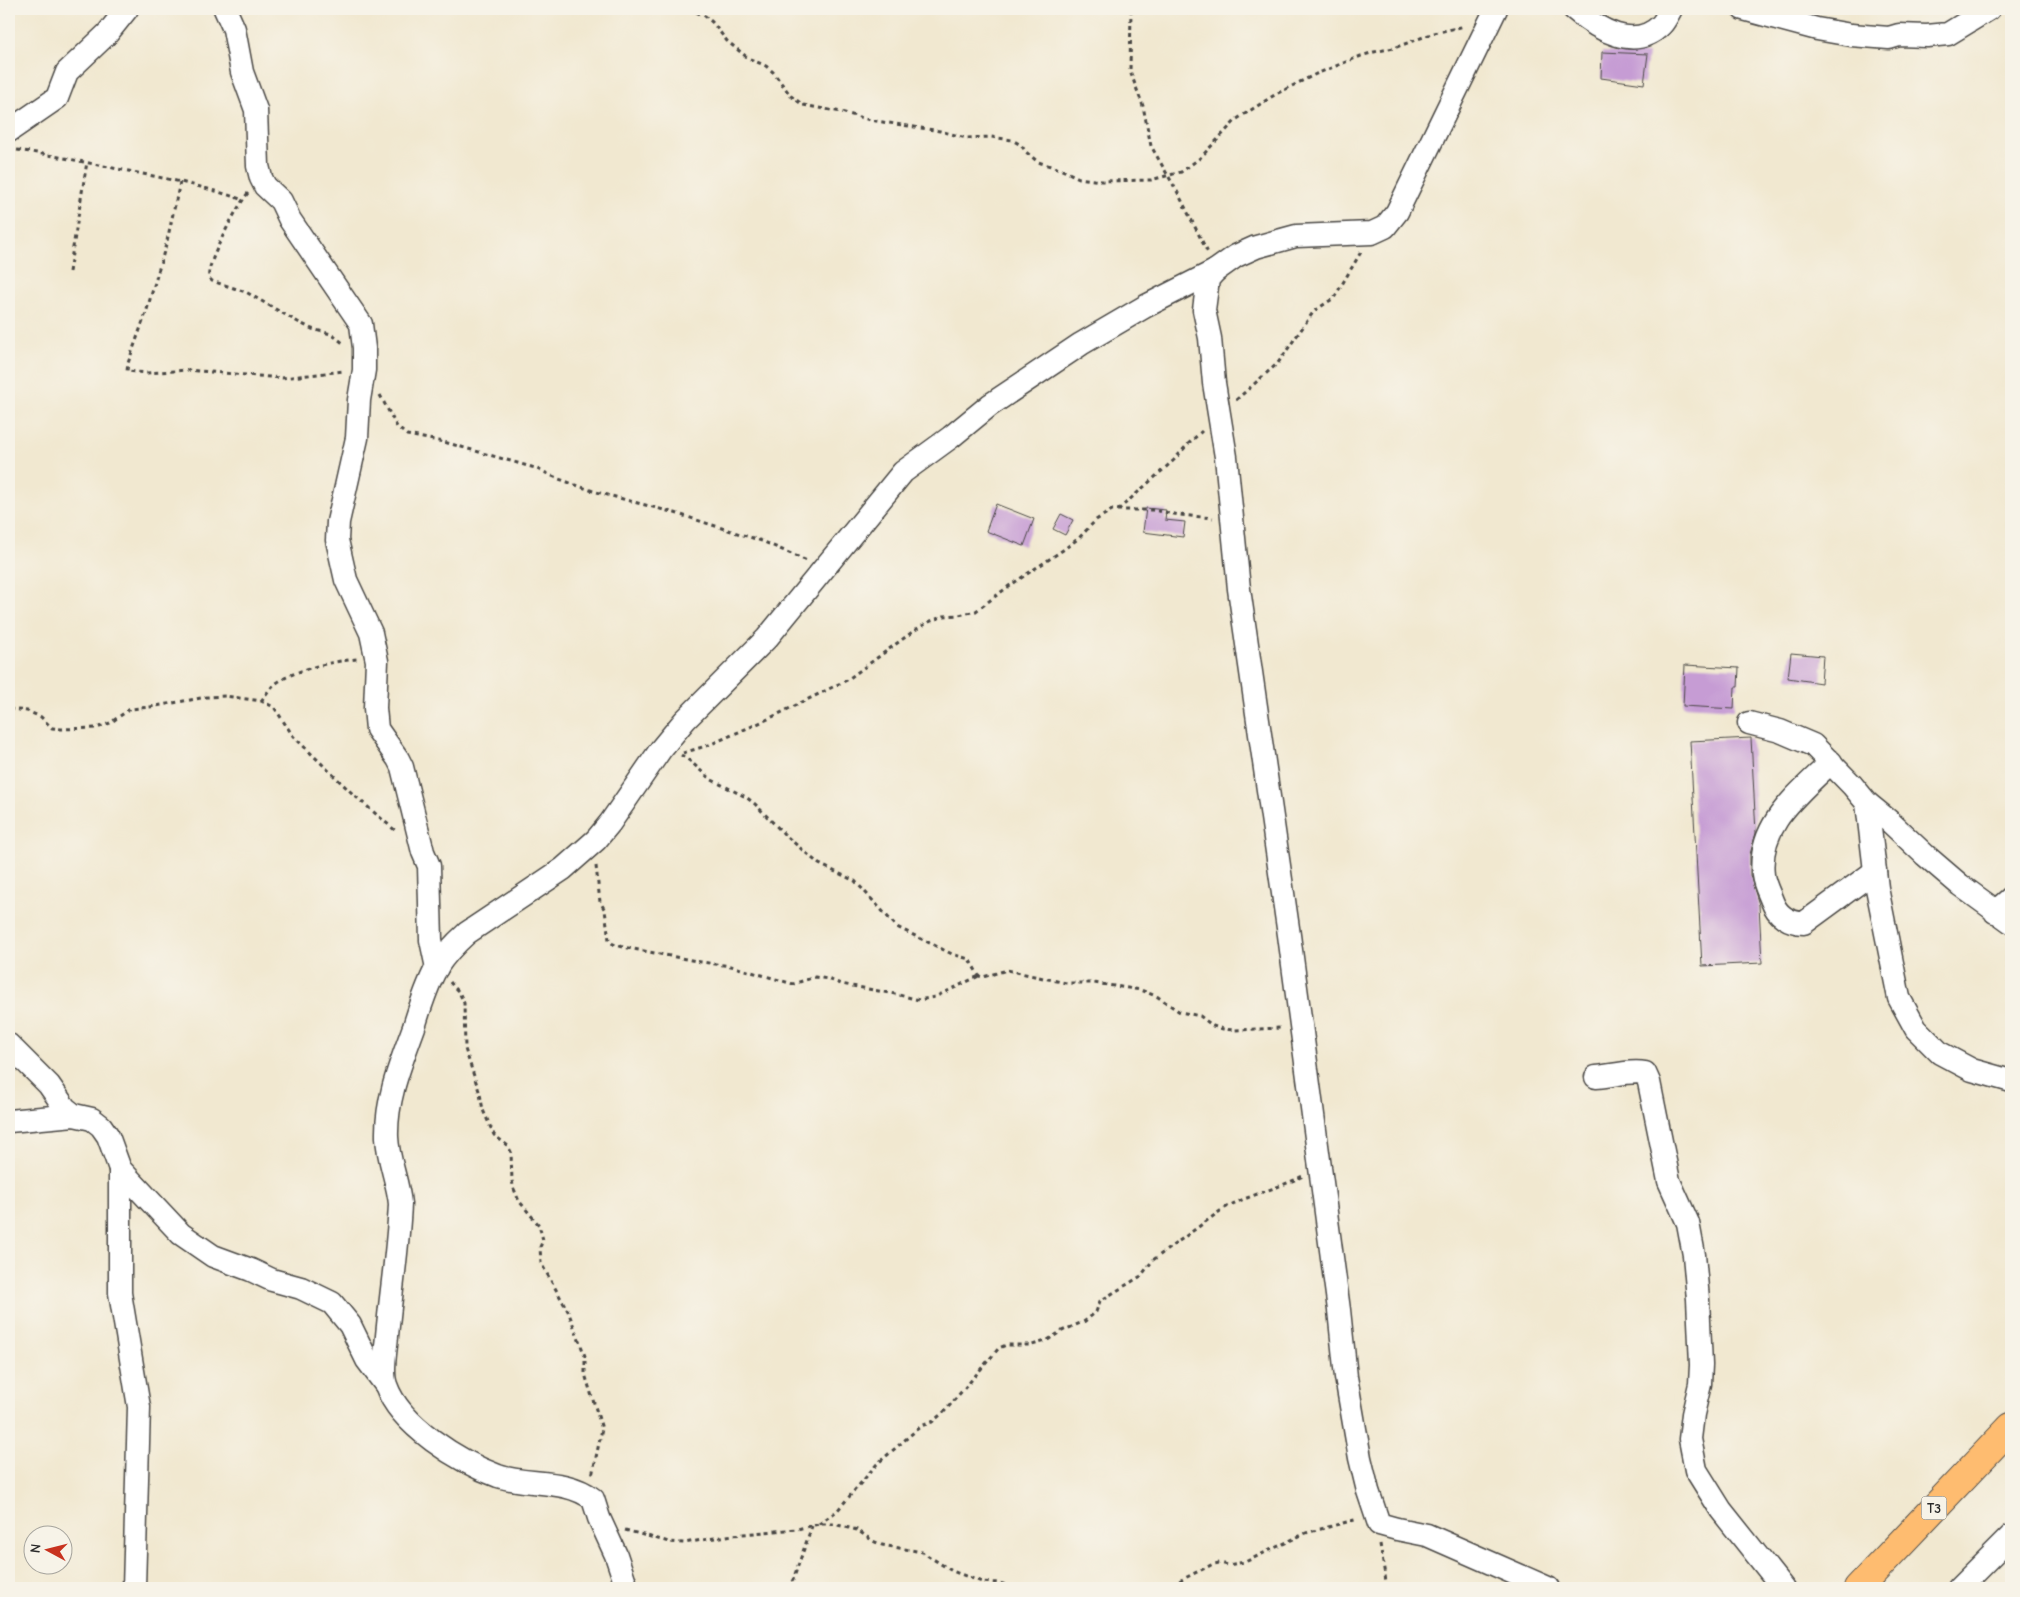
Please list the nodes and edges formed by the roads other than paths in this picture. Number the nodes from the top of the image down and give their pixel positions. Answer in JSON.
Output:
{"nodes":[{"id":1,"x":127,"y":9,"type":"edge"},
{"id":2,"x":226,"y":9,"type":"edge"},
{"id":3,"x":1574,"y":9,"type":"edge"},
{"id":4,"x":1671,"y":9,"type":"edge"},
{"id":5,"x":1743,"y":9,"type":"edge"},
{"id":6,"x":1989,"y":9,"type":"edge"},
{"id":7,"x":1492,"y":17,"type":"edge"},
{"id":8,"x":9,"y":131,"type":"edge"},
{"id":9,"x":1216,"y":270,"type":"junction"},
{"id":10,"x":1749,"y":723,"type":"dead end"},
{"id":11,"x":1831,"y":762,"type":"junction"},
{"id":12,"x":1867,"y":804,"type":"junction"},
{"id":13,"x":1875,"y":871,"type":"junction"},
{"id":14,"x":2006,"y":910,"type":"edge"},
{"id":15,"x":440,"y":964,"type":"junction"},
{"id":16,"x":9,"y":1045,"type":"edge"},
{"id":17,"x":1596,"y":1077,"type":"dead end"},
{"id":18,"x":2011,"y":1081,"type":"edge"},
{"id":19,"x":74,"y":1116,"type":"junction"},
{"id":20,"x":9,"y":1121,"type":"edge"},
{"id":21,"x":120,"y":1169,"type":"junction"},
{"id":22,"x":386,"y":1384,"type":"junction"},
{"id":23,"x":2011,"y":1427,"type":"edge"},
{"id":24,"x":2011,"y":1536,"type":"edge"},
{"id":25,"x":134,"y":1588,"type":"edge"},
{"id":26,"x":627,"y":1588,"type":"edge"},
{"id":27,"x":1548,"y":1588,"type":"edge"},
{"id":28,"x":1783,"y":1588,"type":"edge"},
{"id":29,"x":1858,"y":1588,"type":"edge"},
{"id":30,"x":1959,"y":1588,"type":"edge"}],
"edges":[{"from":1,"to":8,"type":"street"},
{"from":2,"to":15,"type":"street"},
{"from":3,"to":4,"type":"street"},
{"from":5,"to":6,"type":"street"},
{"from":7,"to":9,"type":"street"},
{"from":9,"to":15,"type":"street"},
{"from":9,"to":27,"type":"street"},
{"from":10,"to":11,"type":"street"},
{"from":11,"to":12,"type":"street"},
{"from":11,"to":13,"type":"street"},
{"from":12,"to":13,"type":"street"},
{"from":12,"to":14,"type":"street"},
{"from":13,"to":18,"type":"street"},
{"from":15,"to":22,"type":"street"},
{"from":16,"to":19,"type":"street"},
{"from":17,"to":28,"type":"street"},
{"from":19,"to":20,"type":"street"},
{"from":19,"to":21,"type":"street"},
{"from":21,"to":22,"type":"street"},
{"from":21,"to":25,"type":"street"},
{"from":22,"to":26,"type":"street"},
{"from":23,"to":29,"type":"highway","number":"T3"},
{"from":24,"to":30,"type":"street"}]}
